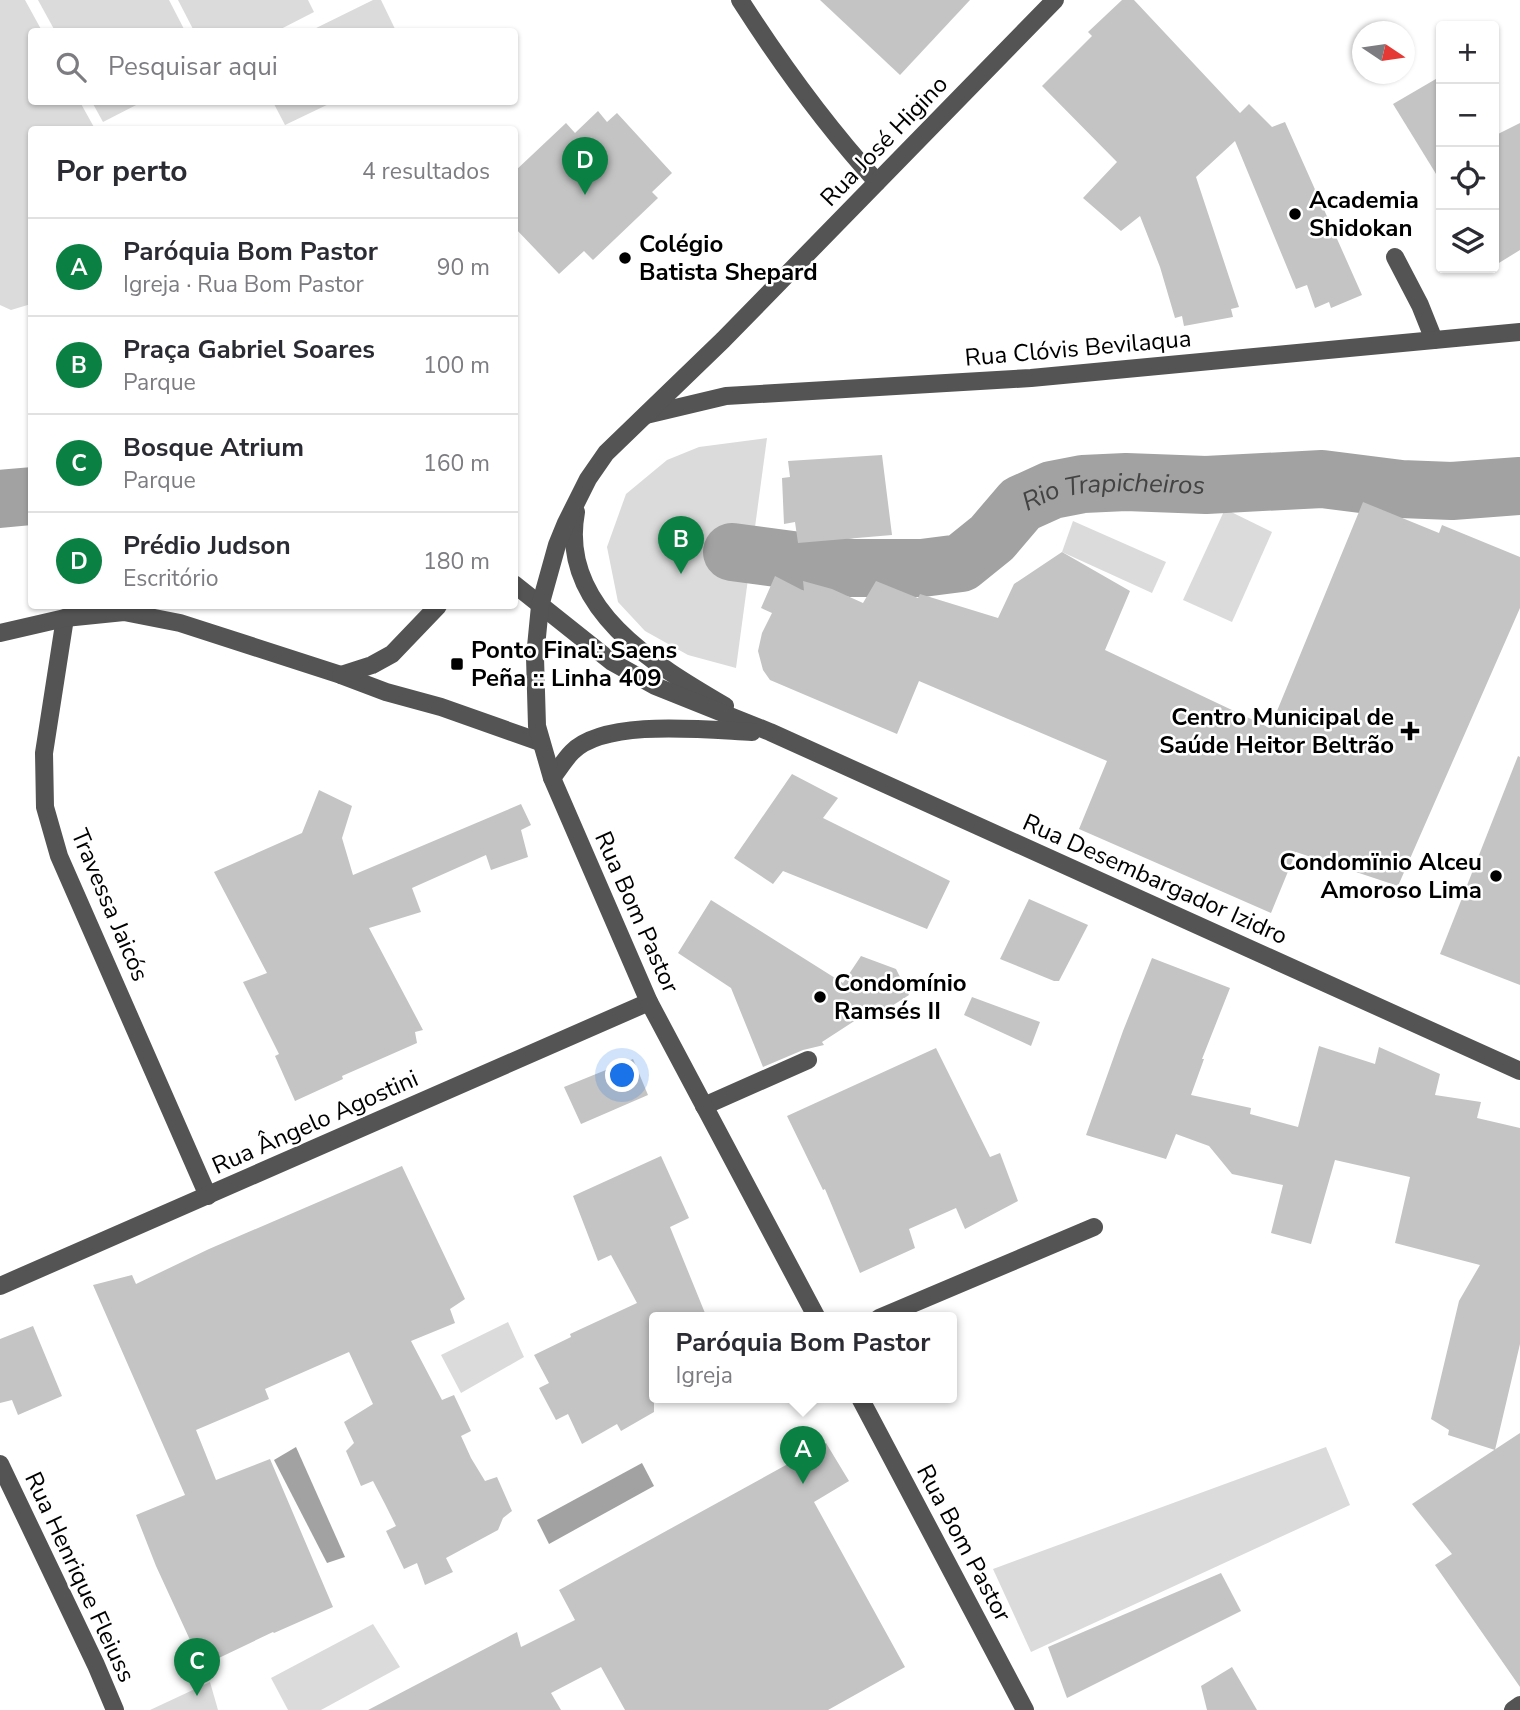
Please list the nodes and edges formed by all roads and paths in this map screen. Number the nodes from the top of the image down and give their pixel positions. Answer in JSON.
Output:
{"nodes":[{"id":1,"x":740,"y":0,"type":"edge"},
{"id":2,"x":1055,"y":0,"type":"edge"},
{"id":3,"x":877,"y":183,"type":"junction"},
{"id":4,"x":1395,"y":257,"type":"dead end"},
{"id":5,"x":1520,"y":332,"type":"edge"},
{"id":6,"x":1434,"y":341,"type":"junction"},
{"id":7,"x":642,"y":416,"type":"junction"},
{"id":8,"x":578,"y":500,"type":"junction"},
{"id":9,"x":518,"y":587,"type":"edge"},
{"id":10,"x":540,"y":606,"type":"junction"},
{"id":11,"x":435,"y":609,"type":"edge"},
{"id":12,"x":65,"y":618,"type":"junction"},
{"id":13,"x":0,"y":633,"type":"edge"},
{"id":14,"x":341,"y":675,"type":"junction"},
{"id":15,"x":770,"y":732,"type":"junction"},
{"id":16,"x":540,"y":741,"type":"junction"},
{"id":17,"x":552,"y":778,"type":"junction"},
{"id":18,"x":649,"y":1002,"type":"junction"},
{"id":19,"x":808,"y":1059,"type":"dead end"},
{"id":20,"x":1520,"y":1071,"type":"edge"},
{"id":21,"x":704,"y":1106,"type":"junction"},
{"id":22,"x":208,"y":1196,"type":"junction"},
{"id":23,"x":1094,"y":1227,"type":"dead end"},
{"id":24,"x":0,"y":1286,"type":"edge"},
{"id":25,"x":814,"y":1312,"type":"edge"},
{"id":26,"x":893,"y":1312,"type":"edge"},
{"id":27,"x":863,"y":1403,"type":"edge"},
{"id":28,"x":0,"y":1464,"type":"edge"},
{"id":29,"x":1520,"y":1705,"type":"edge"},
{"id":30,"x":115,"y":1710,"type":"edge"},
{"id":31,"x":1025,"y":1710,"type":"edge"},
{"id":32,"x":1513,"y":1710,"type":"edge"}],
"edges":[{"from":1,"to":3,"type":"street"},
{"from":2,"to":3,"type":"street","name":"Rua José Higino"},
{"from":3,"to":7,"type":"street","name":"Rua José Higino"},
{"from":4,"to":6,"type":"street"},
{"from":5,"to":6,"type":"street","name":"Rua Clóvis Bevilaqua"},
{"from":6,"to":7,"type":"street","name":"Rua Clóvis Bevilaqua"},
{"from":7,"to":8,"type":"street","name":"Rua José Higino"},
{"from":8,"to":10,"type":"street","name":"Rua Bom Pastor"},
{"from":8,"to":15,"type":"street","name":"Rua Desembargador Izidro"},
{"from":9,"to":10,"type":"street","name":"Rua Desembargador Izidro"},
{"from":10,"to":15,"type":"street","name":"Rua Desembargador Izidro"},
{"from":10,"to":16,"type":"street","name":"Rua Bom Pastor"},
{"from":11,"to":14,"type":"street"},
{"from":12,"to":13,"type":"street"},
{"from":12,"to":14,"type":"street"},
{"from":12,"to":22,"type":"street","name":"Travessa Jaicós"},
{"from":14,"to":16,"type":"street"},
{"from":15,"to":17,"type":"street"},
{"from":15,"to":20,"type":"street","name":"Rua Desembargador Izidro"},
{"from":16,"to":17,"type":"street","name":"Rua Bom Pastor"},
{"from":17,"to":18,"type":"street","name":"Rua Bom Pastor"},
{"from":18,"to":21,"type":"street","name":"Rua Bom Pastor"},
{"from":18,"to":22,"type":"street","name":"Rua Ângelo Agostini"},
{"from":19,"to":21,"type":"street"},
{"from":21,"to":25,"type":"street","name":"Rua Bom Pastor"},
{"from":22,"to":24,"type":"street","name":"Rua Ângelo Agostini"},
{"from":23,"to":26,"type":"street"},
{"from":27,"to":31,"type":"street","name":"Rua Bom Pastor"},
{"from":28,"to":30,"type":"street","name":"Rua Henrique Fleiuss"},
{"from":29,"to":32,"type":"street"}]}
